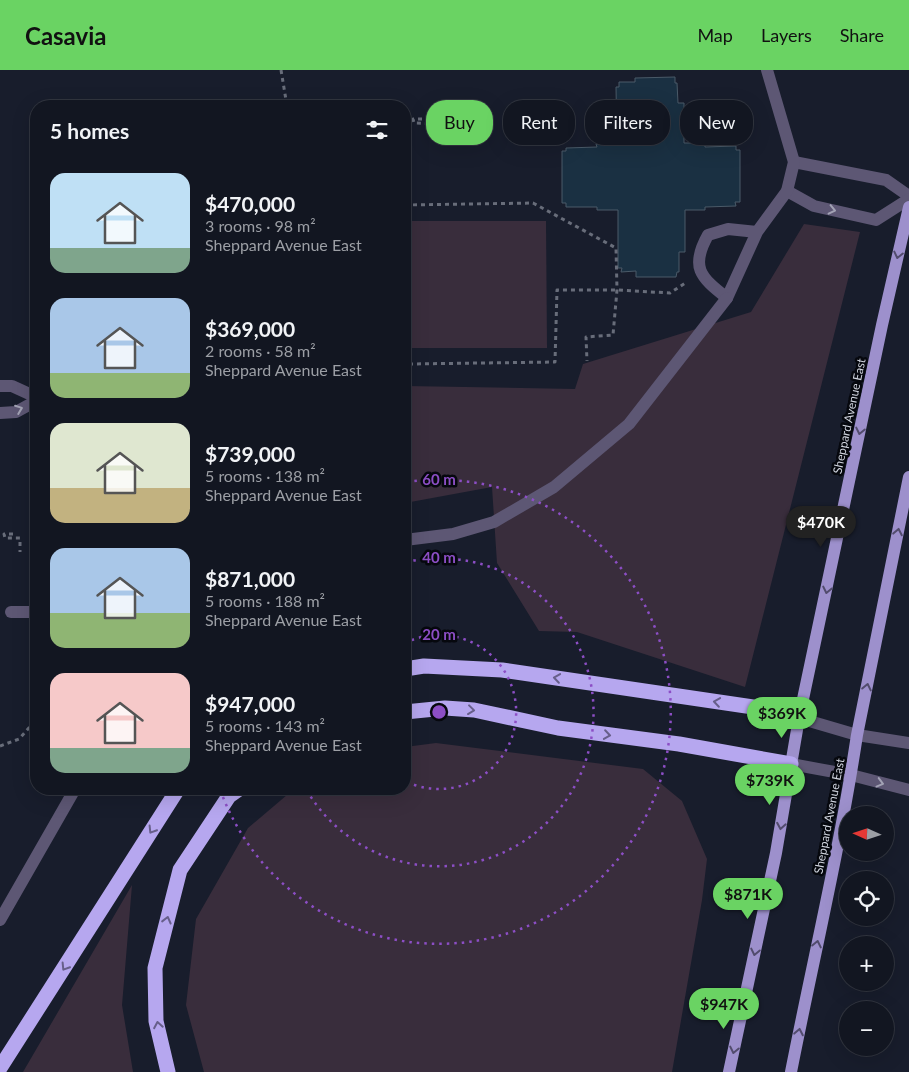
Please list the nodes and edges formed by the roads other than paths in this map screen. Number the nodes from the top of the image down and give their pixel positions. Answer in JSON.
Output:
{"nodes":[{"id":1,"x":767,"y":70,"type":"edge"},
{"id":2,"x":794,"y":162,"type":"junction"},
{"id":3,"x":788,"y":191,"type":"junction"},
{"id":4,"x":909,"y":197,"type":"edge"},
{"id":5,"x":909,"y":207,"type":"edge"},
{"id":6,"x":757,"y":232,"type":"junction"},
{"id":7,"x":726,"y":298,"type":"junction"},
{"id":8,"x":0,"y":386,"type":"edge"},
{"id":9,"x":30,"y":394,"type":"edge"},
{"id":10,"x":30,"y":404,"type":"edge"},
{"id":11,"x":0,"y":413,"type":"edge"},
{"id":12,"x":909,"y":477,"type":"edge"},
{"id":13,"x":411,"y":539,"type":"edge"},
{"id":14,"x":11,"y":612,"type":"dead end"},
{"id":15,"x":30,"y":612,"type":"edge"},
{"id":16,"x":411,"y":667,"type":"edge"},
{"id":17,"x":411,"y":711,"type":"edge"},
{"id":18,"x":799,"y":718,"type":"junction"},
{"id":19,"x":857,"y":735,"type":"junction"},
{"id":20,"x":909,"y":742,"type":"edge"},
{"id":21,"x":791,"y":764,"type":"junction"},
{"id":22,"x":851,"y":775,"type":"junction"},
{"id":23,"x":909,"y":790,"type":"edge"},
{"id":24,"x":72,"y":795,"type":"edge"},
{"id":25,"x":174,"y":795,"type":"edge"},
{"id":26,"x":230,"y":795,"type":"edge"},
{"id":27,"x":0,"y":920,"type":"edge"},
{"id":28,"x":0,"y":1068,"type":"edge"},
{"id":29,"x":168,"y":1072,"type":"edge"},
{"id":30,"x":729,"y":1072,"type":"edge"},
{"id":31,"x":791,"y":1072,"type":"edge"}],
"edges":[{"from":1,"to":2,"type":"street"},
{"from":2,"to":3,"type":"street"},
{"from":2,"to":4,"type":"street"},
{"from":3,"to":4,"type":"street","one_way":true},
{"from":3,"to":6,"type":"street"},
{"from":5,"to":18,"type":"main road","name":"Sheppard Avenue East","one_way":true},
{"from":6,"to":7,"type":"street"},
{"from":6,"to":7,"type":"street"},
{"from":7,"to":13,"type":"street"},
{"from":8,"to":9,"type":"street"},
{"from":11,"to":10,"type":"street","one_way":true},
{"from":19,"to":12,"type":"main road","name":"Sheppard Avenue East","one_way":true},
{"from":14,"to":15,"type":"street"},
{"from":18,"to":16,"type":"highway","one_way":true},
{"from":17,"to":21,"type":"highway","one_way":true},
{"from":18,"to":19,"type":"street"},
{"from":18,"to":21,"type":"main road","name":"Sheppard Avenue East"},
{"from":19,"to":20,"type":"street"},
{"from":19,"to":22,"type":"main road","name":"Sheppard Avenue East"},
{"from":21,"to":22,"type":"street"},
{"from":21,"to":30,"type":"main road","name":"Sheppard Avenue East","one_way":true},
{"from":22,"to":23,"type":"street","one_way":true},
{"from":31,"to":22,"type":"main road","name":"Sheppard Avenue East","one_way":true},
{"from":24,"to":27,"type":"street"},
{"from":25,"to":28,"type":"highway","one_way":true},
{"from":29,"to":26,"type":"highway","one_way":true}]}
